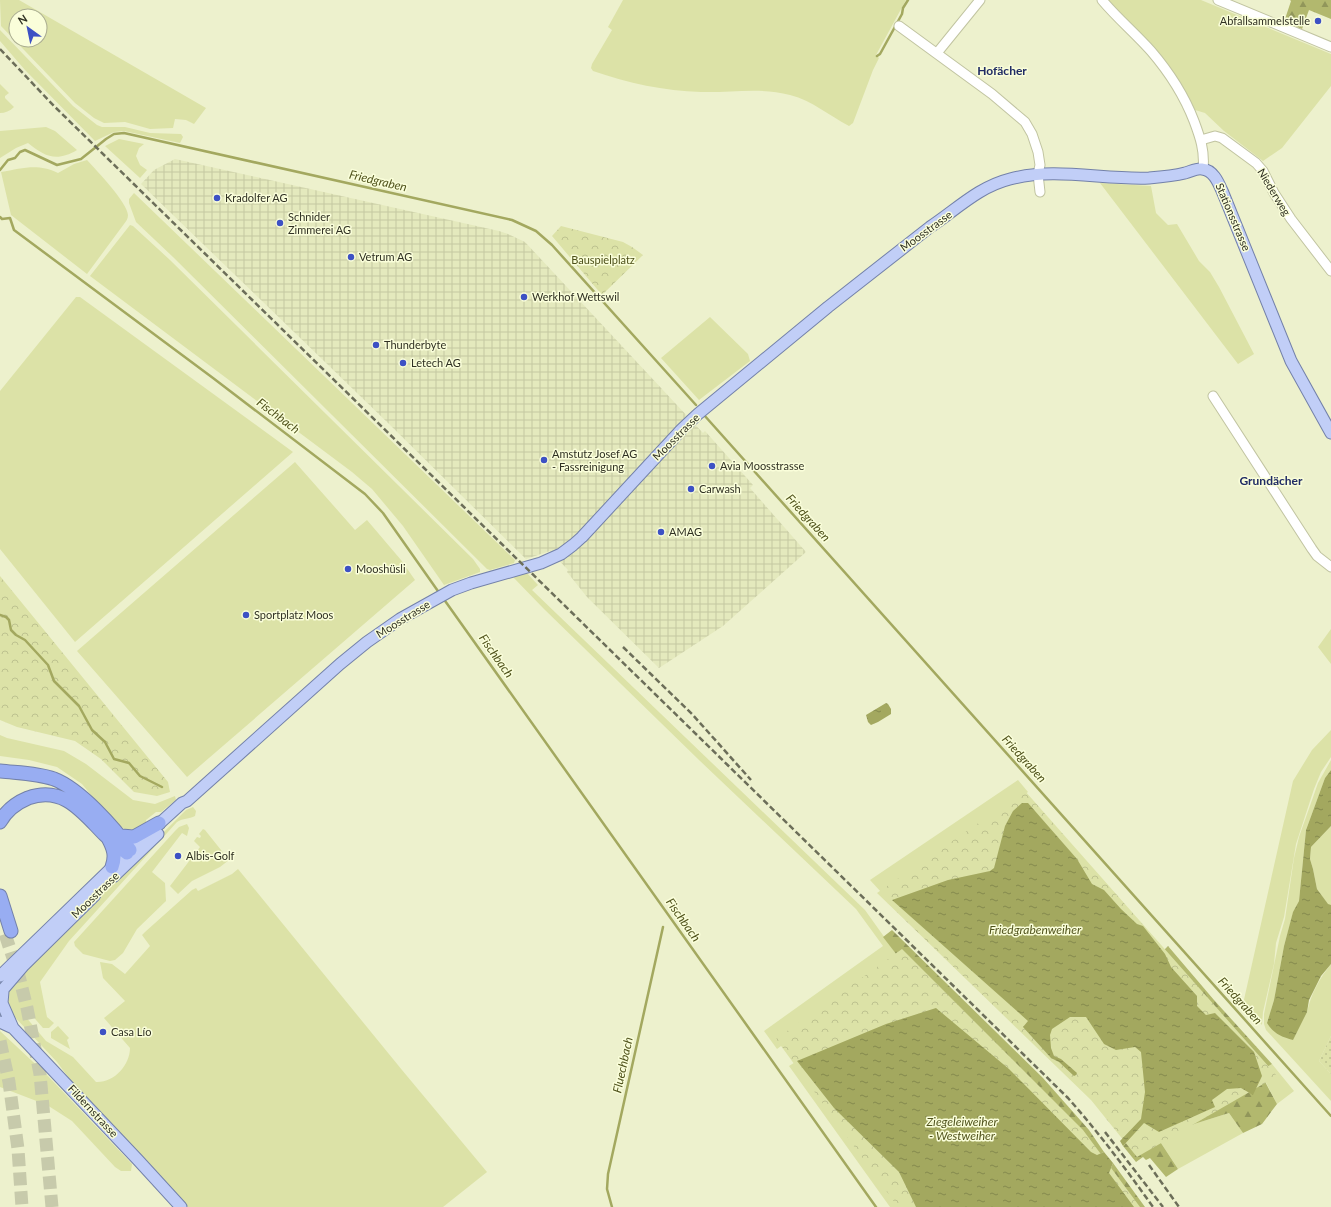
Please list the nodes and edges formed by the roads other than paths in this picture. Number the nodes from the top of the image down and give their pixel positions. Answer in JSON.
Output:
{"nodes":[{"id":1,"x":980,"y":0,"type":"edge"},
{"id":2,"x":1102,"y":0,"type":"edge"},
{"id":3,"x":1218,"y":0,"type":"edge"},
{"id":4,"x":899,"y":26,"type":"dead end"},
{"id":5,"x":1331,"y":48,"type":"edge"},
{"id":6,"x":937,"y":53,"type":"junction"},
{"id":7,"x":1202,"y":140,"type":"junction"},
{"id":8,"x":1203,"y":168,"type":"junction"},
{"id":9,"x":1038,"y":174,"type":"junction"},
{"id":10,"x":1040,"y":192,"type":"dead end"},
{"id":11,"x":1331,"y":271,"type":"edge"},
{"id":12,"x":1213,"y":396,"type":"dead end"},
{"id":13,"x":1331,"y":433,"type":"edge"},
{"id":14,"x":1331,"y":567,"type":"edge"},
{"id":15,"x":0,"y":771,"type":"edge"},
{"id":16,"x":187,"y":801,"type":"junction"},
{"id":17,"x":0,"y":822,"type":"edge"},
{"id":18,"x":159,"y":823,"type":"junction"},
{"id":19,"x":121,"y":836,"type":"junction"},
{"id":20,"x":107,"y":837,"type":"junction"},
{"id":21,"x":130,"y":853,"type":"junction"},
{"id":22,"x":112,"y":867,"type":"junction"},
{"id":23,"x":0,"y":896,"type":"edge"},
{"id":24,"x":0,"y":921,"type":"edge"},
{"id":25,"x":13,"y":965,"type":"junction"},
{"id":26,"x":0,"y":976,"type":"edge"},
{"id":27,"x":1,"y":988,"type":"edge"},
{"id":28,"x":0,"y":1011,"type":"edge"},
{"id":29,"x":0,"y":1022,"type":"edge"},
{"id":30,"x":13,"y":1028,"type":"junction"},
{"id":31,"x":181,"y":1207,"type":"edge"}],
"edges":[{"from":1,"to":6,"type":"street"},
{"from":2,"to":7,"type":"street"},
{"from":3,"to":5,"type":"street"},
{"from":4,"to":6,"type":"street"},
{"from":6,"to":9,"type":"street"},
{"from":7,"to":8,"type":"street"},
{"from":7,"to":11,"type":"street","name":"Niederweg"},
{"from":8,"to":9,"type":"main road","name":"Moosstrasse"},
{"from":8,"to":13,"type":"main road","name":"Stationsstrasse"},
{"from":9,"to":10,"type":"street"},
{"from":9,"to":16,"type":"main road","name":"Moosstrasse"},
{"from":12,"to":14,"type":"street"},
{"from":15,"to":19,"type":"highway"},
{"from":16,"to":18,"type":"main road","name":"Moosstrasse"},
{"from":16,"to":21,"type":"main road","name":"Moosstrasse"},
{"from":17,"to":20,"type":"highway"},
{"from":18,"to":19,"type":"highway"},
{"from":18,"to":21,"type":"main road","name":"Moosstrasse"},
{"from":19,"to":21,"type":"highway"},
{"from":20,"to":21,"type":"highway"},
{"from":20,"to":22,"type":"highway"},
{"from":21,"to":22,"type":"main road","name":"Moosstrasse"},
{"from":21,"to":27,"type":"main road","name":"Moosstrasse"},
{"from":22,"to":25,"type":"main road","name":"Moosstrasse"},
{"from":23,"to":24,"type":"highway"},
{"from":25,"to":26,"type":"main road","name":"Moosstrasse"},
{"from":25,"to":27,"type":"main road","name":"Moosstrasse"},
{"from":27,"to":30,"type":"main road"},
{"from":28,"to":30,"type":"main road"},
{"from":29,"to":30,"type":"main road","name":"Fildernstrasse"},
{"from":30,"to":31,"type":"main road","name":"Fildernstrasse"}]}
